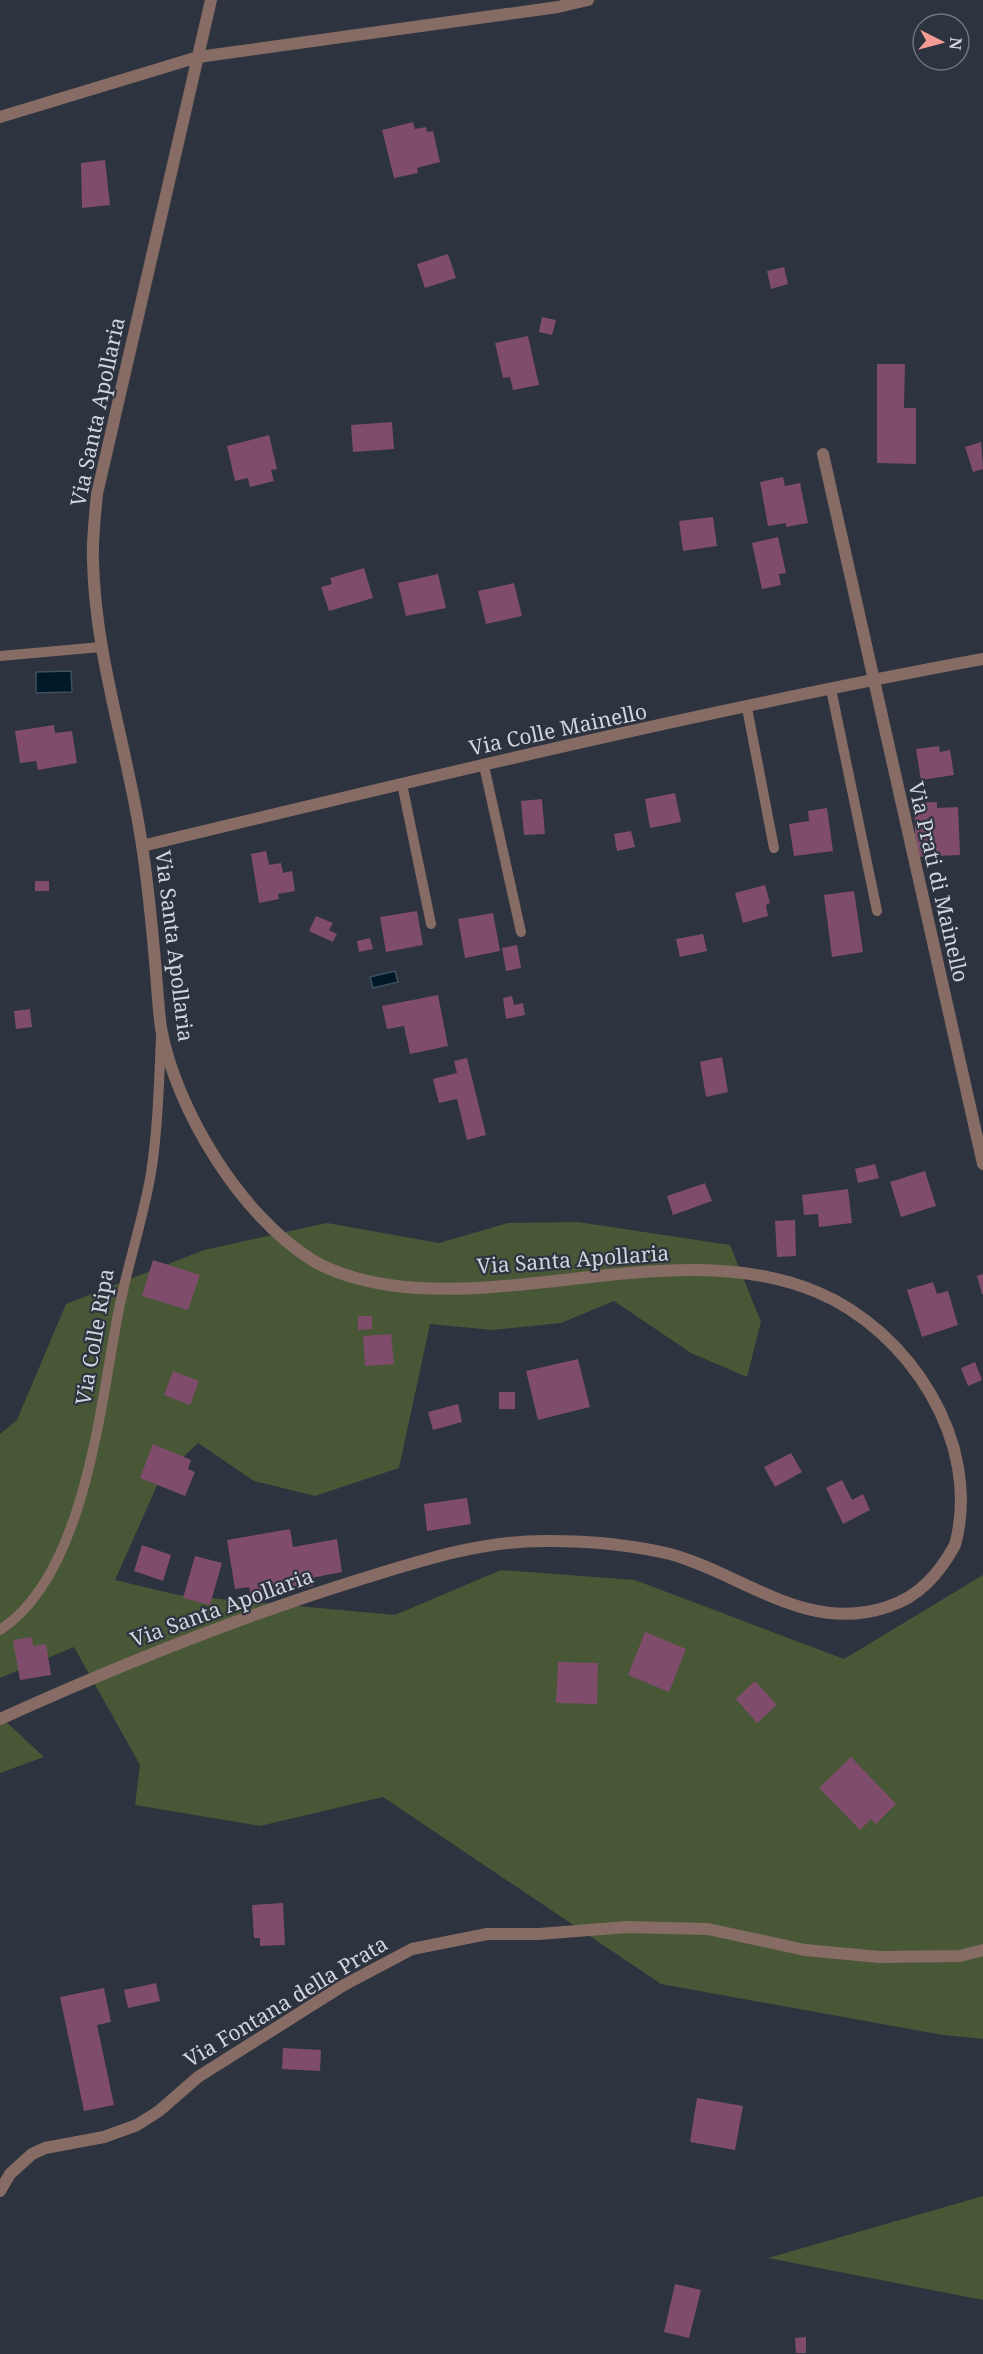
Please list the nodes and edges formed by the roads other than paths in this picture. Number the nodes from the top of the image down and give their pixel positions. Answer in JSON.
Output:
{"nodes":[{"id":1,"x":211,"y":0,"type":"edge"},
{"id":2,"x":588,"y":0,"type":"edge"},
{"id":3,"x":198,"y":57,"type":"junction"},
{"id":4,"x":0,"y":117,"type":"edge"},
{"id":5,"x":823,"y":454,"type":"dead end"},
{"id":6,"x":101,"y":647,"type":"junction"},
{"id":7,"x":0,"y":656,"type":"edge"},
{"id":8,"x":983,"y":659,"type":"edge"},
{"id":9,"x":872,"y":680,"type":"junction"},
{"id":10,"x":831,"y":689,"type":"junction"},
{"id":11,"x":747,"y":708,"type":"junction"},
{"id":12,"x":484,"y":766,"type":"junction"},
{"id":13,"x":402,"y":784,"type":"junction"},
{"id":14,"x":142,"y":846,"type":"junction"},
{"id":15,"x":774,"y":848,"type":"dead end"},
{"id":16,"x":878,"y":911,"type":"dead end"},
{"id":17,"x":431,"y":924,"type":"dead end"},
{"id":18,"x":521,"y":932,"type":"dead end"},
{"id":19,"x":161,"y":1027,"type":"junction"},
{"id":20,"x":983,"y":1164,"type":"edge"},
{"id":21,"x":964,"y":1439,"type":"dead end"},
{"id":22,"x":969,"y":1457,"type":"dead end"},
{"id":23,"x":0,"y":1630,"type":"edge"},
{"id":24,"x":0,"y":1719,"type":"edge"},
{"id":25,"x":983,"y":1950,"type":"edge"},
{"id":26,"x":0,"y":2191,"type":"edge"}],
"edges":[{"from":1,"to":3,"type":"street","name":"Via Santa Apollaria"},
{"from":2,"to":3,"type":"street"},
{"from":3,"to":4,"type":"street"},
{"from":3,"to":6,"type":"street","name":"Via Santa Apollaria"},
{"from":5,"to":9,"type":"street","name":"Via Prati di Mainello"},
{"from":6,"to":7,"type":"lane"},
{"from":6,"to":14,"type":"street","name":"Via Santa Apollaria"},
{"from":8,"to":9,"type":"street","name":"Via Colle Mainello"},
{"from":9,"to":10,"type":"street","name":"Via Colle Mainello"},
{"from":9,"to":20,"type":"street","name":"Via Prati di Mainello"},
{"from":10,"to":11,"type":"street","name":"Via Colle Mainello"},
{"from":10,"to":16,"type":"lane"},
{"from":11,"to":12,"type":"street","name":"Via Colle Mainello"},
{"from":11,"to":15,"type":"lane"},
{"from":12,"to":13,"type":"street","name":"Via Colle Mainello"},
{"from":12,"to":18,"type":"lane"},
{"from":13,"to":14,"type":"street","name":"Via Colle Mainello"},
{"from":13,"to":17,"type":"lane"},
{"from":14,"to":19,"type":"street","name":"Via Santa Apollaria"},
{"from":19,"to":21,"type":"street","name":"Via Santa Apollaria"},
{"from":19,"to":23,"type":"lane","name":"Via Colle Ripa"},
{"from":22,"to":24,"type":"street","name":"Via Santa Apollaria"},
{"from":25,"to":26,"type":"street","name":"Via Fontana della Prata"}]}
